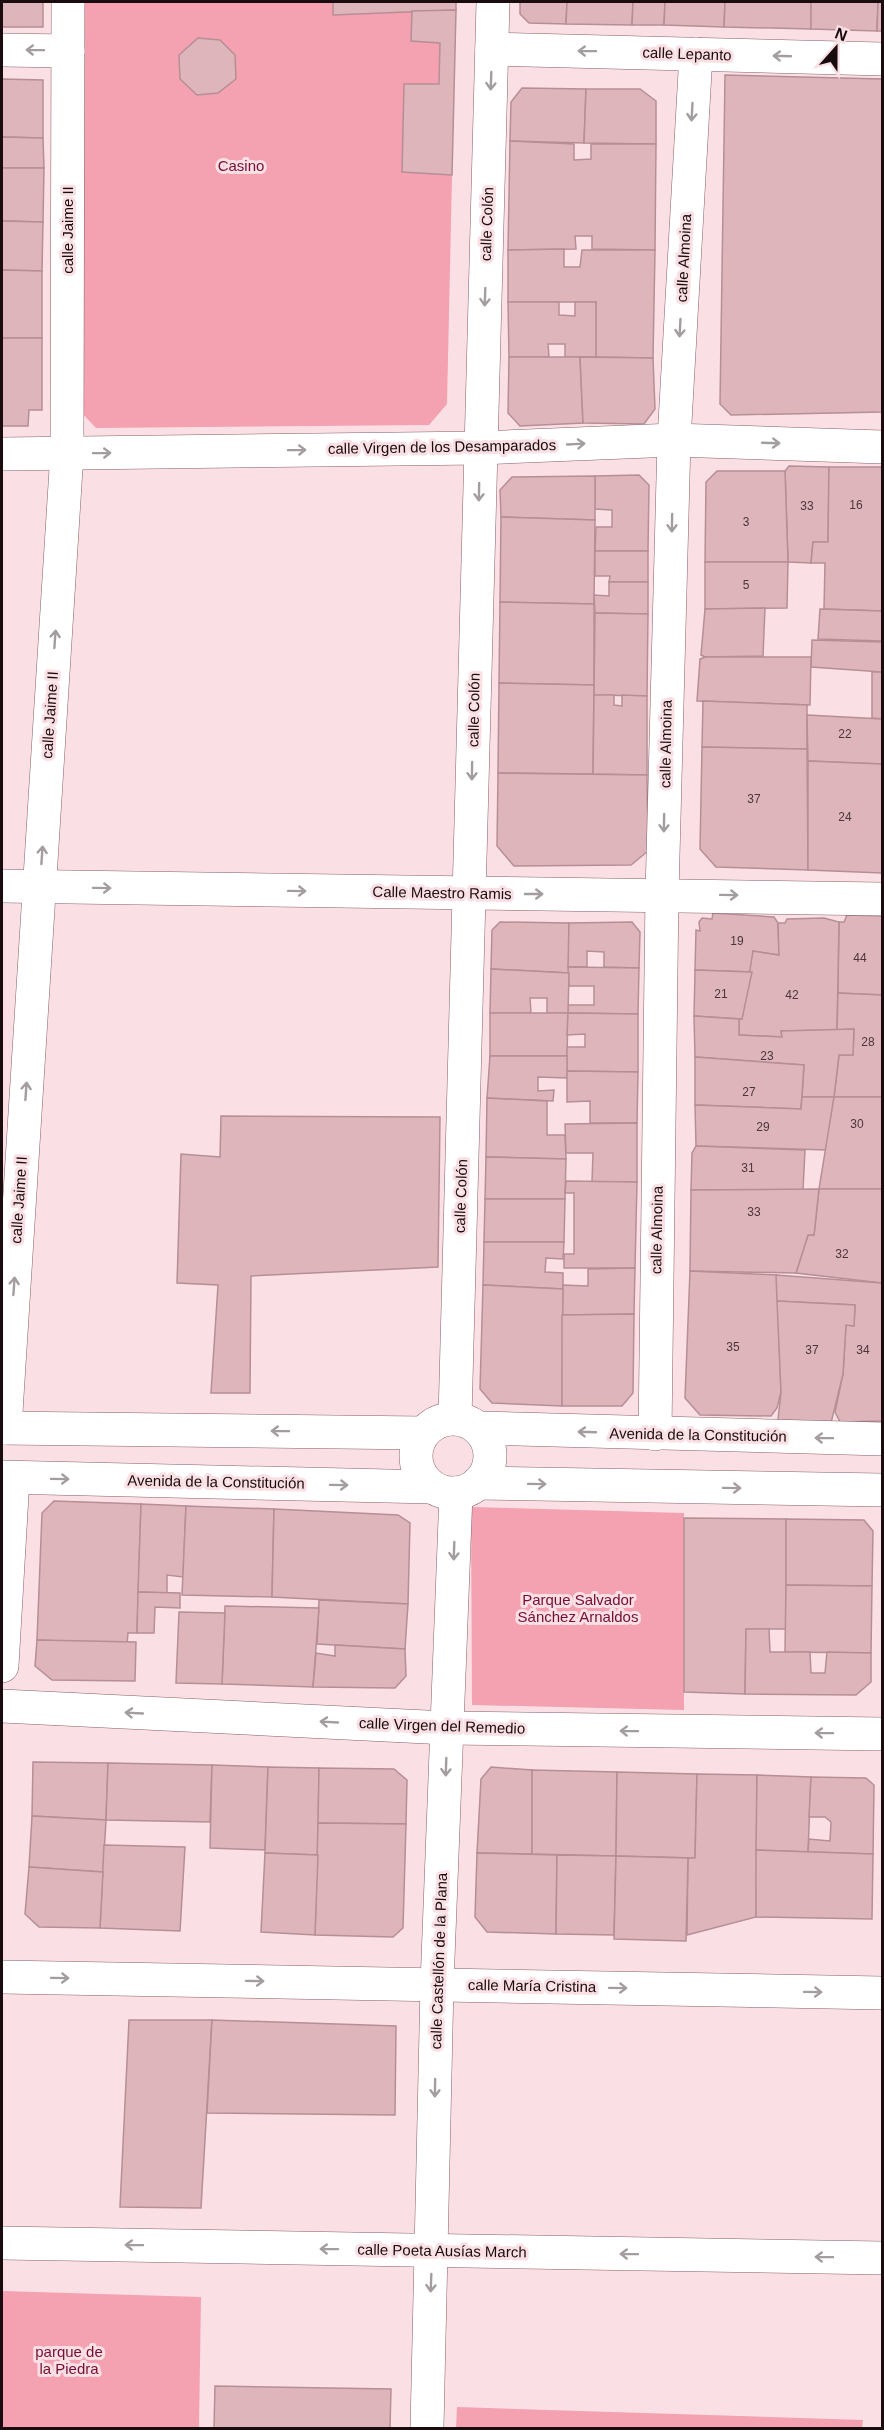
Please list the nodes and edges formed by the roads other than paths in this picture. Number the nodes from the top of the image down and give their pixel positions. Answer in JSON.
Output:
{"nodes":[{"id":1,"x":68,"y":2,"type":"edge"},
{"id":2,"x":494,"y":2,"type":"edge"},
{"id":3,"x":492,"y":49,"type":"junction"},
{"id":4,"x":2,"y":50,"type":"edge"},
{"id":5,"x":68,"y":51,"type":"junction"},
{"id":6,"x":696,"y":54,"type":"junction"},
{"id":7,"x":882,"y":59,"type":"edge"},
{"id":8,"x":674,"y":440,"type":"junction"},
{"id":9,"x":882,"y":447,"type":"edge"},
{"id":10,"x":480,"y":448,"type":"junction"},
{"id":11,"x":67,"y":453,"type":"junction"},
{"id":12,"x":2,"y":454,"type":"edge"},
{"id":13,"x":2,"y":886,"type":"edge"},
{"id":14,"x":40,"y":887,"type":"junction"},
{"id":15,"x":469,"y":893,"type":"junction"},
{"id":16,"x":662,"y":894,"type":"junction"},
{"id":17,"x":882,"y":899,"type":"edge"},
{"id":18,"x":466,"y":1423,"type":"junction"},
{"id":19,"x":3,"y":1428,"type":"edge"},
{"id":20,"x":423,"y":1433,"type":"junction"},
{"id":21,"x":654,"y":1434,"type":"junction"},
{"id":22,"x":882,"y":1439,"type":"edge"},
{"id":23,"x":7,"y":1478,"type":"edge"},
{"id":24,"x":455,"y":1488,"type":"junction"},
{"id":25,"x":882,"y":1490,"type":"edge"},
{"id":26,"x":2,"y":1666,"type":"edge"},
{"id":27,"x":2,"y":1706,"type":"edge"},
{"id":28,"x":447,"y":1728,"type":"junction"},
{"id":29,"x":882,"y":1734,"type":"edge"},
{"id":30,"x":2,"y":1977,"type":"edge"},
{"id":31,"x":437,"y":1985,"type":"junction"},
{"id":32,"x":882,"y":1993,"type":"edge"},
{"id":33,"x":2,"y":2242,"type":"edge"},
{"id":34,"x":432,"y":2250,"type":"junction"},
{"id":35,"x":882,"y":2258,"type":"edge"},
{"id":36,"x":427,"y":2428,"type":"edge"}],
"edges":[{"from":1,"to":5,"type":"street","name":"calle Jaime II"},
{"from":2,"to":3,"type":"street","name":"calle Colón"},
{"from":6,"to":3,"type":"street","name":"calle Lepanto","one_way":true},
{"from":3,"to":10,"type":"street","name":"calle Colón","one_way":true},
{"from":5,"to":4,"type":"street","one_way":true},
{"from":5,"to":11,"type":"street","name":"calle Jaime II"},
{"from":7,"to":6,"type":"street","name":"calle Lepanto","one_way":true},
{"from":6,"to":8,"type":"street","name":"calle Almoina","one_way":true},
{"from":8,"to":9,"type":"street","name":"calle Virgen de los Desamparados","one_way":true},
{"from":10,"to":8,"type":"street","name":"calle Virgen de los Desamparados","one_way":true},
{"from":8,"to":16,"type":"street","name":"calle Almoina","one_way":true},
{"from":11,"to":10,"type":"street","name":"calle Virgen de los Desamparados","one_way":true},
{"from":10,"to":15,"type":"street","name":"calle Colón","one_way":true},
{"from":11,"to":12,"type":"street","name":"calle Virgen de los Desamparados"},
{"from":14,"to":11,"type":"street","name":"calle Jaime II","one_way":true},
{"from":13,"to":14,"type":"street","name":"Calle Maestro Ramis"},
{"from":14,"to":15,"type":"street","name":"Calle Maestro Ramis","one_way":true},
{"from":19,"to":14,"type":"street","name":"calle Jaime II","one_way":true},
{"from":15,"to":16,"type":"street","name":"Calle Maestro Ramis","one_way":true},
{"from":15,"to":18,"type":"street","name":"calle Colón"},
{"from":16,"to":17,"type":"street","name":"Calle Maestro Ramis","one_way":true},
{"from":16,"to":21,"type":"street","name":"calle Almoina"},
{"from":18,"to":20,"type":"street"},
{"from":21,"to":18,"type":"street","name":"Avenida de la Constitución","one_way":true},
{"from":18,"to":24,"type":"street"},
{"from":20,"to":19,"type":"street","one_way":true},
{"from":20,"to":24,"type":"street"},
{"from":22,"to":21,"type":"street","name":"Avenida de la Constitución","one_way":true},
{"from":23,"to":24,"type":"street","name":"Avenida de la Constitución","one_way":true},
{"from":23,"to":26,"type":"street"},
{"from":24,"to":25,"type":"street","name":"Avenida de la Constitución","one_way":true},
{"from":24,"to":28,"type":"street","name":"calle Castellón de la Plana","one_way":true},
{"from":28,"to":27,"type":"street","name":"calle Virgen del Remedio","one_way":true},
{"from":29,"to":28,"type":"street","name":"calle Virgen del Remedio","one_way":true},
{"from":28,"to":31,"type":"street","name":"calle Castellón de la Plana","one_way":true},
{"from":30,"to":31,"type":"street","name":"calle María Cristina","one_way":true},
{"from":31,"to":32,"type":"street","name":"calle María Cristina","one_way":true},
{"from":31,"to":34,"type":"street","name":"calle Castellón de la Plana","one_way":true},
{"from":34,"to":33,"type":"street","name":"calle Poeta Ausías March","one_way":true},
{"from":35,"to":34,"type":"street","name":"calle Poeta Ausías March","one_way":true},
{"from":34,"to":36,"type":"street","name":"calle Castellón de la Plana","one_way":true}]}
